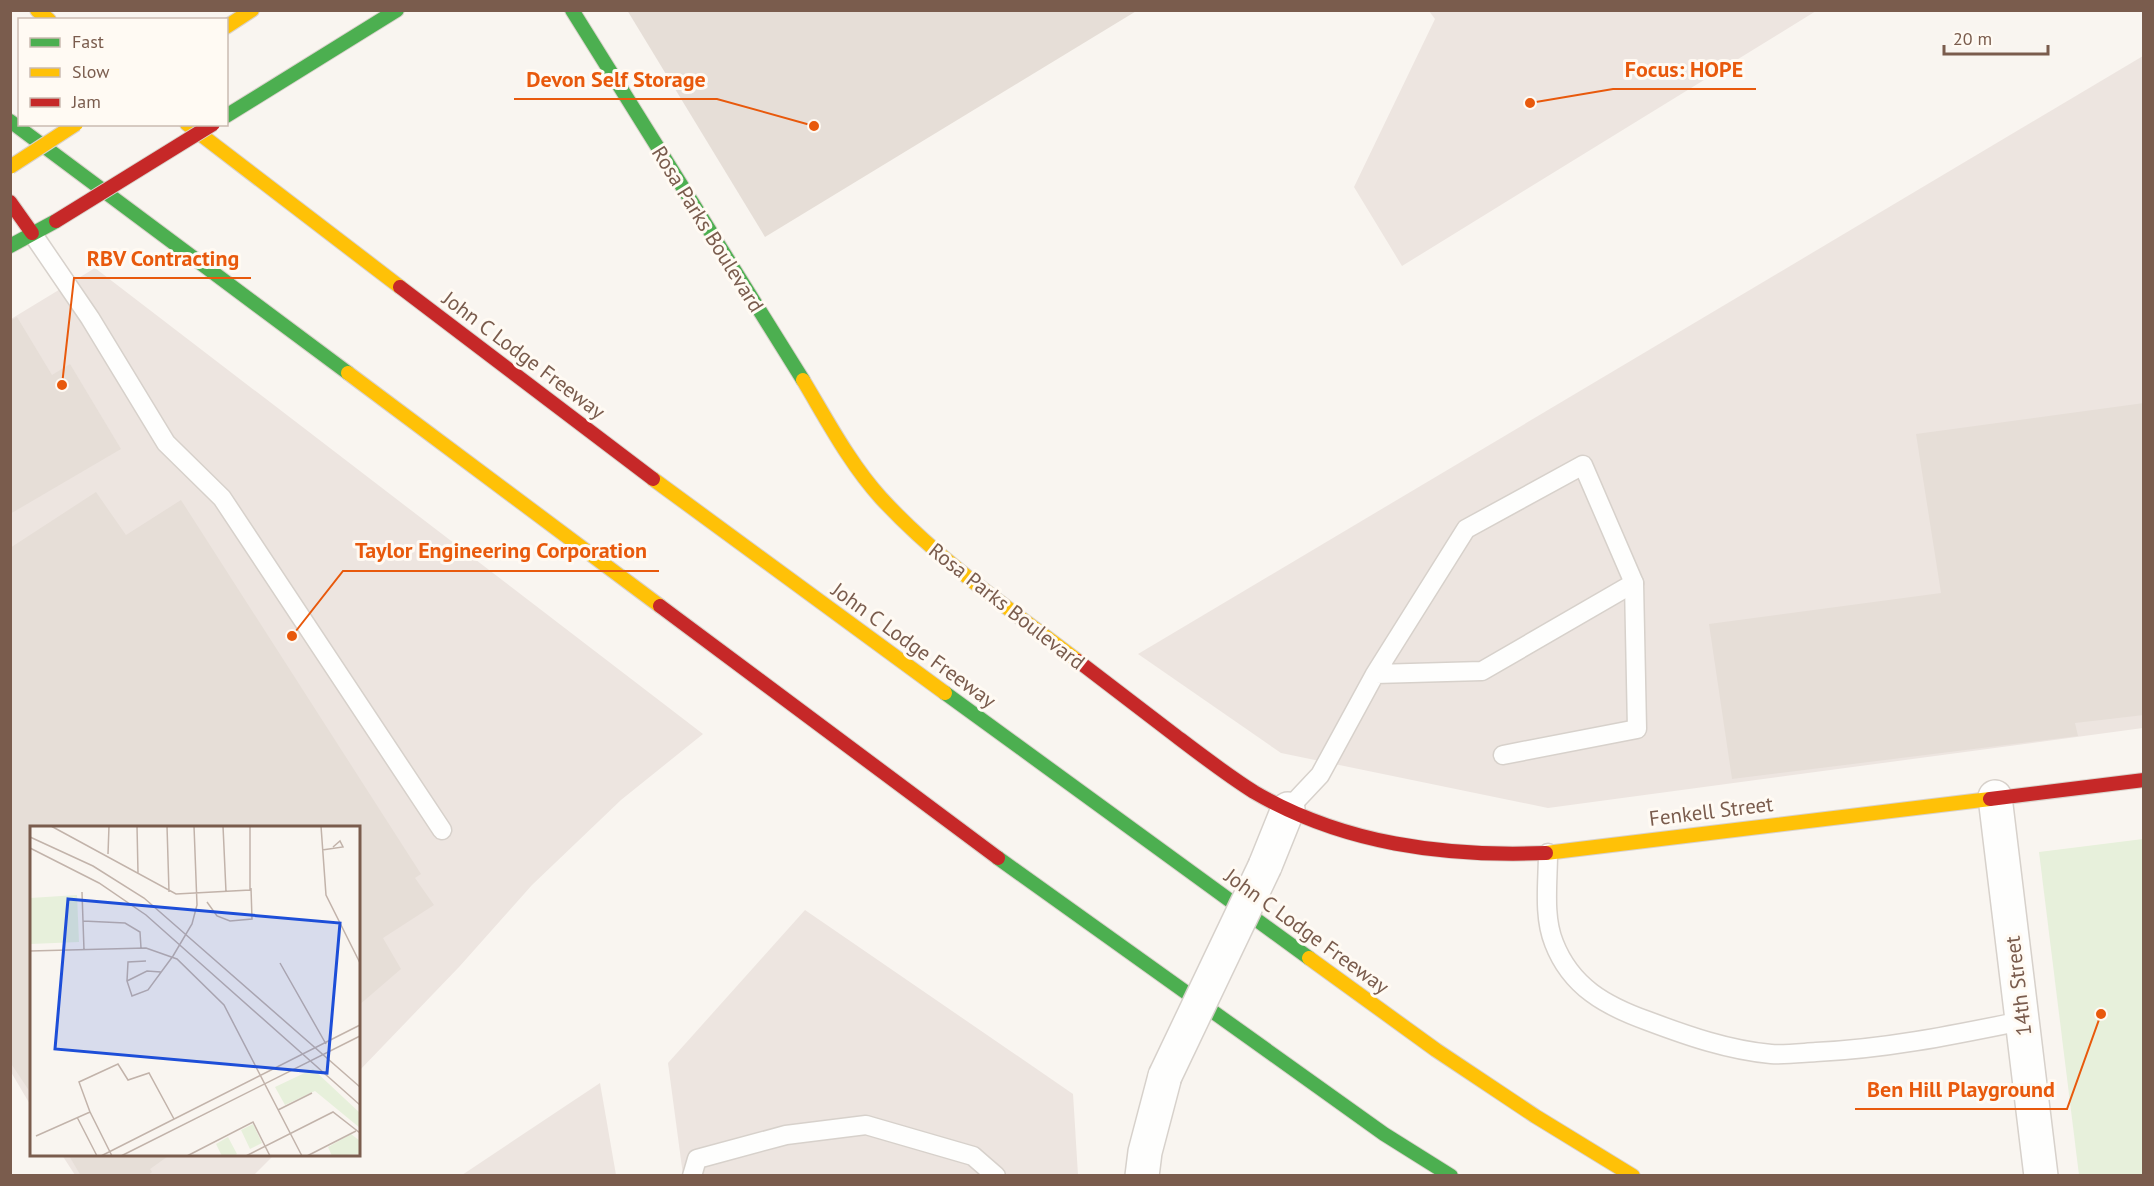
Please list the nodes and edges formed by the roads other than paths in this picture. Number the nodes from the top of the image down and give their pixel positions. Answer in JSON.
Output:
{"nodes":[{"id":1,"x":252,"y":10,"type":"edge"},
{"id":2,"x":572,"y":10,"type":"edge"},
{"id":3,"x":396,"y":11,"type":"edge"},
{"id":4,"x":228,"y":26,"type":"edge"},
{"id":5,"x":228,"y":115,"type":"edge"},
{"id":6,"x":10,"y":122,"type":"edge"},
{"id":7,"x":73,"y":126,"type":"edge"},
{"id":8,"x":190,"y":126,"type":"edge"},
{"id":9,"x":210,"y":126,"type":"edge"},
{"id":10,"x":10,"y":167,"type":"edge"},
{"id":11,"x":10,"y":202,"type":"edge"},
{"id":12,"x":32,"y":233,"type":"junction"},
{"id":13,"x":10,"y":246,"type":"edge"},
{"id":14,"x":1634,"y":583,"type":"junction"},
{"id":15,"x":1375,"y":674,"type":"junction"},
{"id":16,"x":1503,"y":755,"type":"dead end"},
{"id":17,"x":2144,"y":780,"type":"edge"},
{"id":18,"x":1995,"y":797,"type":"junction"},
{"id":19,"x":1288,"y":809,"type":"junction"},
{"id":20,"x":442,"y":830,"type":"dead end"},
{"id":21,"x":1548,"y":853,"type":"junction"},
{"id":22,"x":2022,"y":1021,"type":"junction"},
{"id":23,"x":692,"y":1176,"type":"edge"},
{"id":24,"x":996,"y":1176,"type":"edge"},
{"id":25,"x":1142,"y":1176,"type":"edge"},
{"id":26,"x":1451,"y":1176,"type":"edge"},
{"id":27,"x":1633,"y":1176,"type":"edge"},
{"id":28,"x":2041,"y":1176,"type":"edge"}],
"edges":[{"from":1,"to":4,"type":"main road"},
{"from":2,"to":19,"type":"main road","name":"Rosa Parks Boulevard"},
{"from":3,"to":5,"type":"main road"},
{"from":6,"to":26,"type":"main road"},
{"from":7,"to":10,"type":"main road","bridge":true},
{"from":8,"to":27,"type":"main road","name":"John C Lodge Freeway"},
{"from":9,"to":12,"type":"main road","bridge":true},
{"from":11,"to":12,"type":"main road"},
{"from":12,"to":13,"type":"main road"},
{"from":12,"to":20,"type":"lane"},
{"from":14,"to":15,"type":"lane"},
{"from":14,"to":15,"type":"lane"},
{"from":14,"to":16,"type":"lane"},
{"from":15,"to":19,"type":"lane"},
{"from":17,"to":18,"type":"main road","name":"Fenkell Street"},
{"from":18,"to":21,"type":"main road","name":"Fenkell Street"},
{"from":18,"to":22,"type":"street","name":"14th Street"},
{"from":19,"to":21,"type":"main road","name":"Fenkell Street"},
{"from":19,"to":25,"type":"street","bridge":true},
{"from":21,"to":22,"type":"lane"},
{"from":22,"to":28,"type":"street","name":"14th Street"},
{"from":23,"to":24,"type":"lane"}]}
